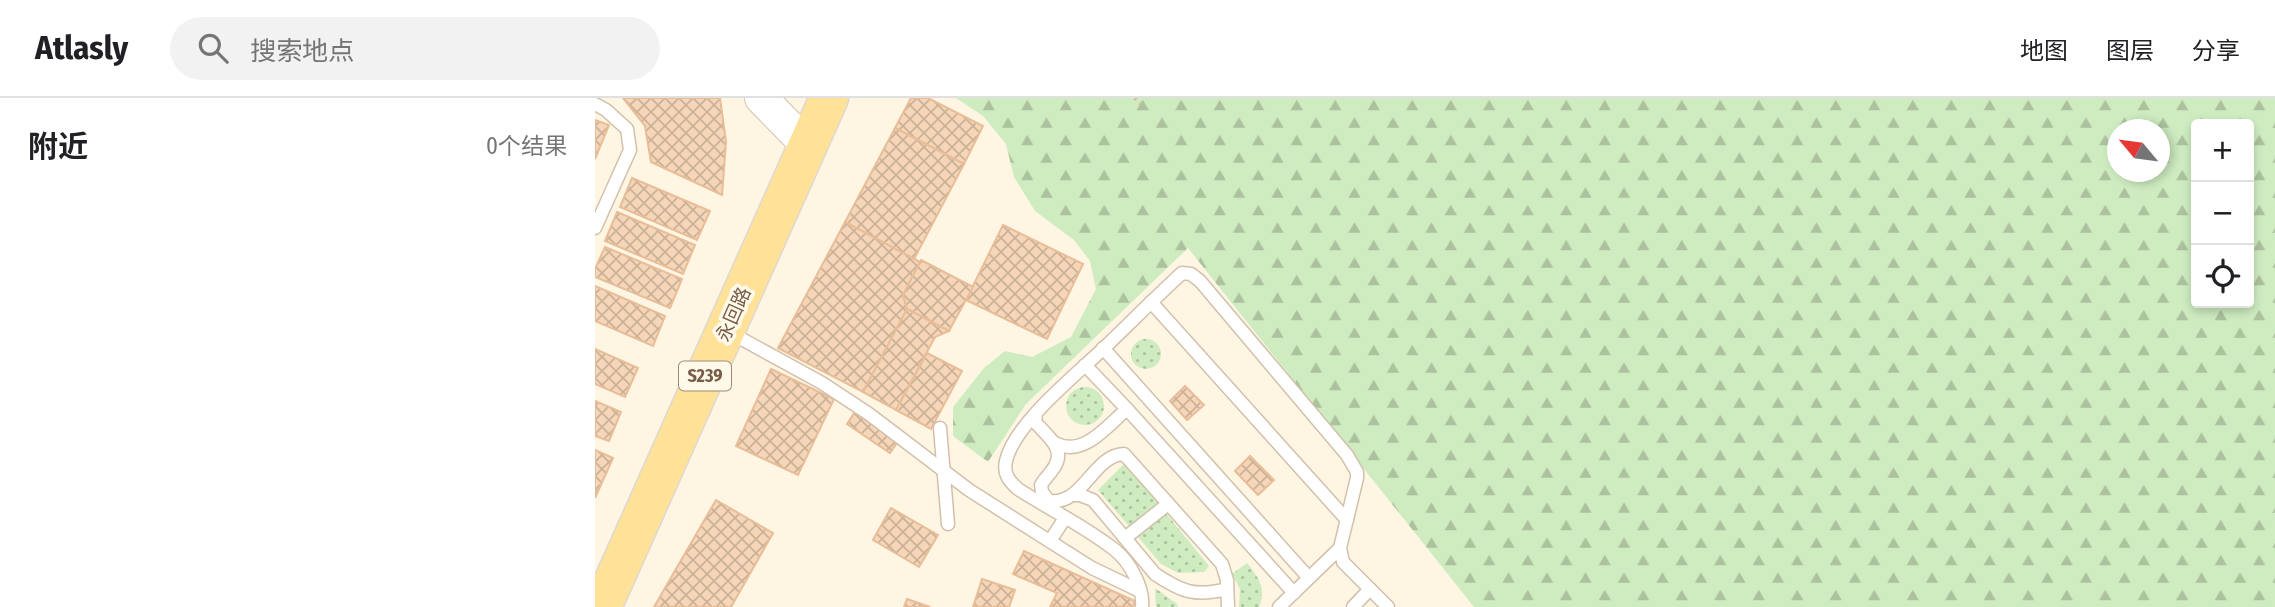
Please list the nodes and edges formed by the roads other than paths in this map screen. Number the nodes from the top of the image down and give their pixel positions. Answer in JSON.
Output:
{"nodes":[{"id":1,"x":761,"y":98,"type":"edge"},
{"id":2,"x":829,"y":98,"type":"edge"},
{"id":3,"x":595,"y":104,"type":"edge"},
{"id":4,"x":807,"y":146,"type":"junction"},
{"id":5,"x":595,"y":228,"type":"edge"},
{"id":6,"x":1151,"y":302,"type":"junction"},
{"id":7,"x":725,"y":331,"type":"junction"},
{"id":8,"x":1103,"y":348,"type":"junction"},
{"id":9,"x":1085,"y":365,"type":"junction"},
{"id":10,"x":1127,"y":409,"type":"junction"},
{"id":11,"x":1036,"y":413,"type":"junction"},
{"id":12,"x":940,"y":428,"type":"dead end"},
{"id":13,"x":1055,"y":443,"type":"junction"},
{"id":14,"x":943,"y":470,"type":"junction"},
{"id":15,"x":1072,"y":495,"type":"junction"},
{"id":16,"x":1168,"y":504,"type":"junction"},
{"id":17,"x":1065,"y":518,"type":"junction"},
{"id":18,"x":1346,"y":520,"type":"junction"},
{"id":19,"x":948,"y":524,"type":"dead end"},
{"id":20,"x":1125,"y":538,"type":"junction"},
{"id":21,"x":1050,"y":541,"type":"junction"},
{"id":22,"x":1340,"y":548,"type":"junction"},
{"id":23,"x":1309,"y":578,"type":"junction"},
{"id":24,"x":1227,"y":589,"type":"junction"},
{"id":25,"x":1370,"y":589,"type":"junction"},
{"id":26,"x":1140,"y":591,"type":"junction"},
{"id":27,"x":1294,"y":593,"type":"junction"},
{"id":28,"x":602,"y":607,"type":"edge"},
{"id":29,"x":1142,"y":607,"type":"edge"},
{"id":30,"x":1228,"y":607,"type":"edge"},
{"id":31,"x":1279,"y":607,"type":"edge"},
{"id":32,"x":1353,"y":607,"type":"edge"},
{"id":33,"x":1388,"y":607,"type":"edge"}],
"edges":[{"from":1,"to":4,"type":"street"},
{"from":2,"to":4,"type":"main road","name":"永回路","number":"S239"},
{"from":3,"to":5,"type":"lane"},
{"from":4,"to":7,"type":"main road","name":"永回路","number":"S239"},
{"from":6,"to":8,"type":"lane"},
{"from":6,"to":18,"type":"lane"},
{"from":6,"to":18,"type":"lane"},
{"from":7,"to":14,"type":"lane"},
{"from":7,"to":28,"type":"main road","name":"永回路","number":"S239"},
{"from":8,"to":9,"type":"lane"},
{"from":8,"to":23,"type":"lane"},
{"from":9,"to":10,"type":"lane"},
{"from":9,"to":11,"type":"lane"},
{"from":10,"to":13,"type":"lane"},
{"from":10,"to":27,"type":"lane"},
{"from":11,"to":13,"type":"lane"},
{"from":11,"to":17,"type":"lane"},
{"from":12,"to":14,"type":"lane"},
{"from":13,"to":15,"type":"lane"},
{"from":14,"to":19,"type":"lane"},
{"from":14,"to":21,"type":"lane"},
{"from":15,"to":16,"type":"lane"},
{"from":15,"to":20,"type":"lane"},
{"from":16,"to":20,"type":"lane"},
{"from":16,"to":24,"type":"lane"},
{"from":17,"to":21,"type":"lane"},
{"from":17,"to":26,"type":"lane"},
{"from":18,"to":22,"type":"lane"},
{"from":20,"to":24,"type":"lane"},
{"from":21,"to":26,"type":"lane"},
{"from":22,"to":23,"type":"lane"},
{"from":22,"to":25,"type":"lane"},
{"from":23,"to":27,"type":"lane"},
{"from":24,"to":30,"type":"lane"},
{"from":25,"to":32,"type":"lane"},
{"from":25,"to":33,"type":"lane"},
{"from":26,"to":29,"type":"lane"},
{"from":27,"to":31,"type":"lane"}]}
